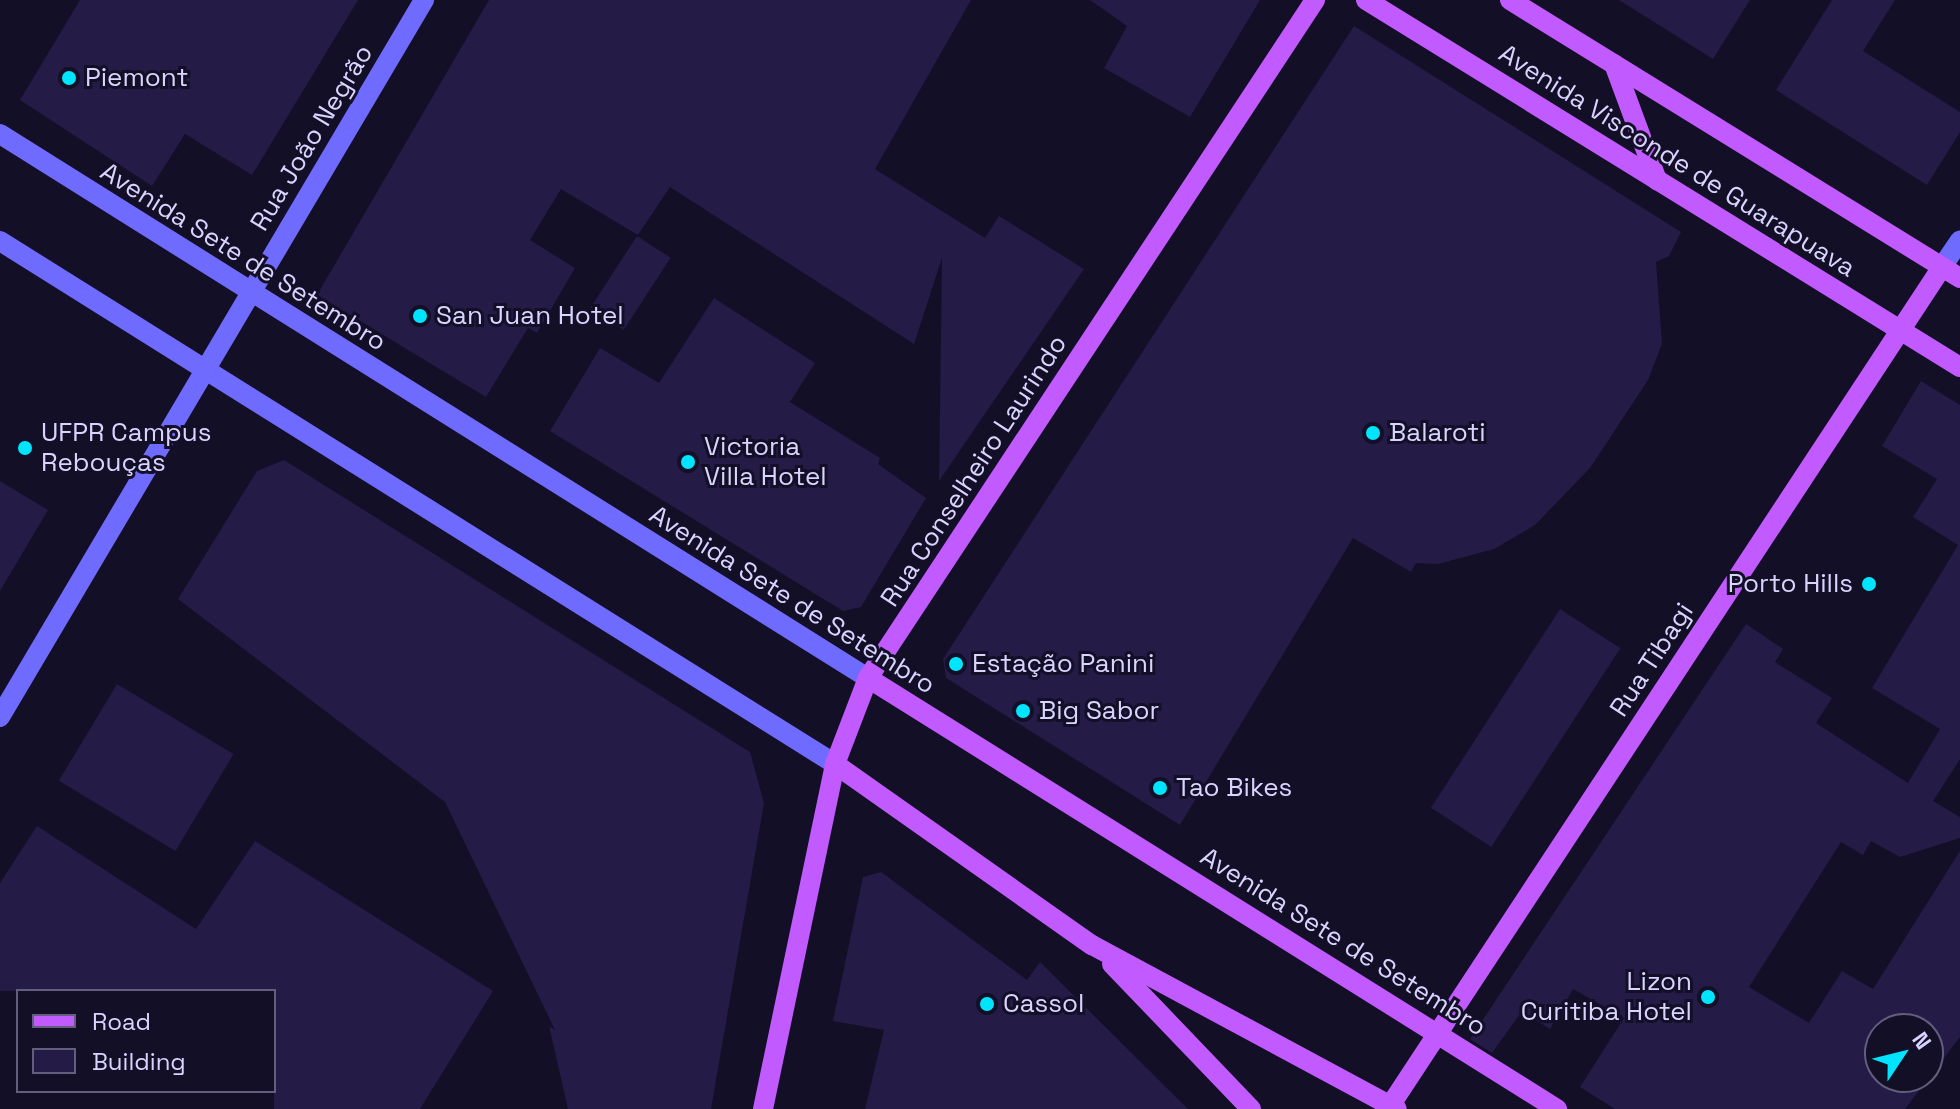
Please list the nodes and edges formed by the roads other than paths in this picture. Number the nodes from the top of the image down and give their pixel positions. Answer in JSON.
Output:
{"nodes":[{"id":1,"x":424,"y":0,"type":"edge"},
{"id":2,"x":1315,"y":0,"type":"edge"},
{"id":3,"x":1366,"y":0,"type":"edge"},
{"id":4,"x":1510,"y":0,"type":"edge"},
{"id":5,"x":1614,"y":64,"type":"junction"},
{"id":6,"x":0,"y":134,"type":"edge"},
{"id":7,"x":1657,"y":180,"type":"junction"},
{"id":8,"x":1960,"y":240,"type":"edge"},
{"id":9,"x":0,"y":241,"type":"edge"},
{"id":10,"x":1951,"y":272,"type":"edge"},
{"id":11,"x":250,"y":294,"type":"junction"},
{"id":12,"x":1901,"y":331,"type":"junction"},
{"id":13,"x":1960,"y":367,"type":"edge"},
{"id":14,"x":206,"y":369,"type":"junction"},
{"id":15,"x":868,"y":678,"type":"junction"},
{"id":16,"x":0,"y":717,"type":"edge"},
{"id":17,"x":835,"y":764,"type":"junction"},
{"id":18,"x":1092,"y":945,"type":"junction"},
{"id":19,"x":1439,"y":1032,"type":"junction"},
{"id":20,"x":1392,"y":1108,"type":"edge"},
{"id":21,"x":763,"y":1109,"type":"edge"},
{"id":22,"x":1251,"y":1109,"type":"edge"},
{"id":23,"x":1557,"y":1109,"type":"edge"}],
"edges":[{"from":1,"to":11,"type":"main road","name":"Rua João Negrão"},
{"from":2,"to":15,"type":"main road","name":"Rua Conselheiro Laurindo"},
{"from":3,"to":7,"type":"main road","name":"Avenida Visconde de Guarapuava"},
{"from":4,"to":5,"type":"main road","name":"Avenida Visconde de Guarapuava"},
{"from":5,"to":7,"type":"main road"},
{"from":5,"to":10,"type":"main road","name":"Avenida Visconde de Guarapuava"},
{"from":6,"to":11,"type":"main road","name":"Avenida Sete de Setembro"},
{"from":7,"to":12,"type":"main road","name":"Avenida Visconde de Guarapuava"},
{"from":8,"to":10,"type":"main road","name":"Rua Tibagi"},
{"from":9,"to":14,"type":"main road"},
{"from":10,"to":12,"type":"main road","name":"Rua Tibagi"},
{"from":11,"to":14,"type":"main road","name":"Rua João Negrão"},
{"from":11,"to":15,"type":"main road","name":"Avenida Sete de Setembro"},
{"from":12,"to":13,"type":"main road","name":"Avenida Visconde de Guarapuava"},
{"from":12,"to":19,"type":"main road","name":"Rua Tibagi"},
{"from":14,"to":16,"type":"main road","name":"Rua João Negrão"},
{"from":14,"to":17,"type":"main road"},
{"from":15,"to":17,"type":"main road","name":"Rua Conselheiro Laurindo"},
{"from":15,"to":19,"type":"main road","name":"Avenida Sete de Setembro"},
{"from":17,"to":18,"type":"main road"},
{"from":17,"to":21,"type":"main road","name":"Rua Conselheiro Laurindo"},
{"from":18,"to":20,"type":"main road"},
{"from":18,"to":22,"type":"main road"},
{"from":19,"to":20,"type":"main road","name":"Rua Tibagi"},
{"from":19,"to":23,"type":"main road","name":"Avenida Sete de Setembro"}]}
